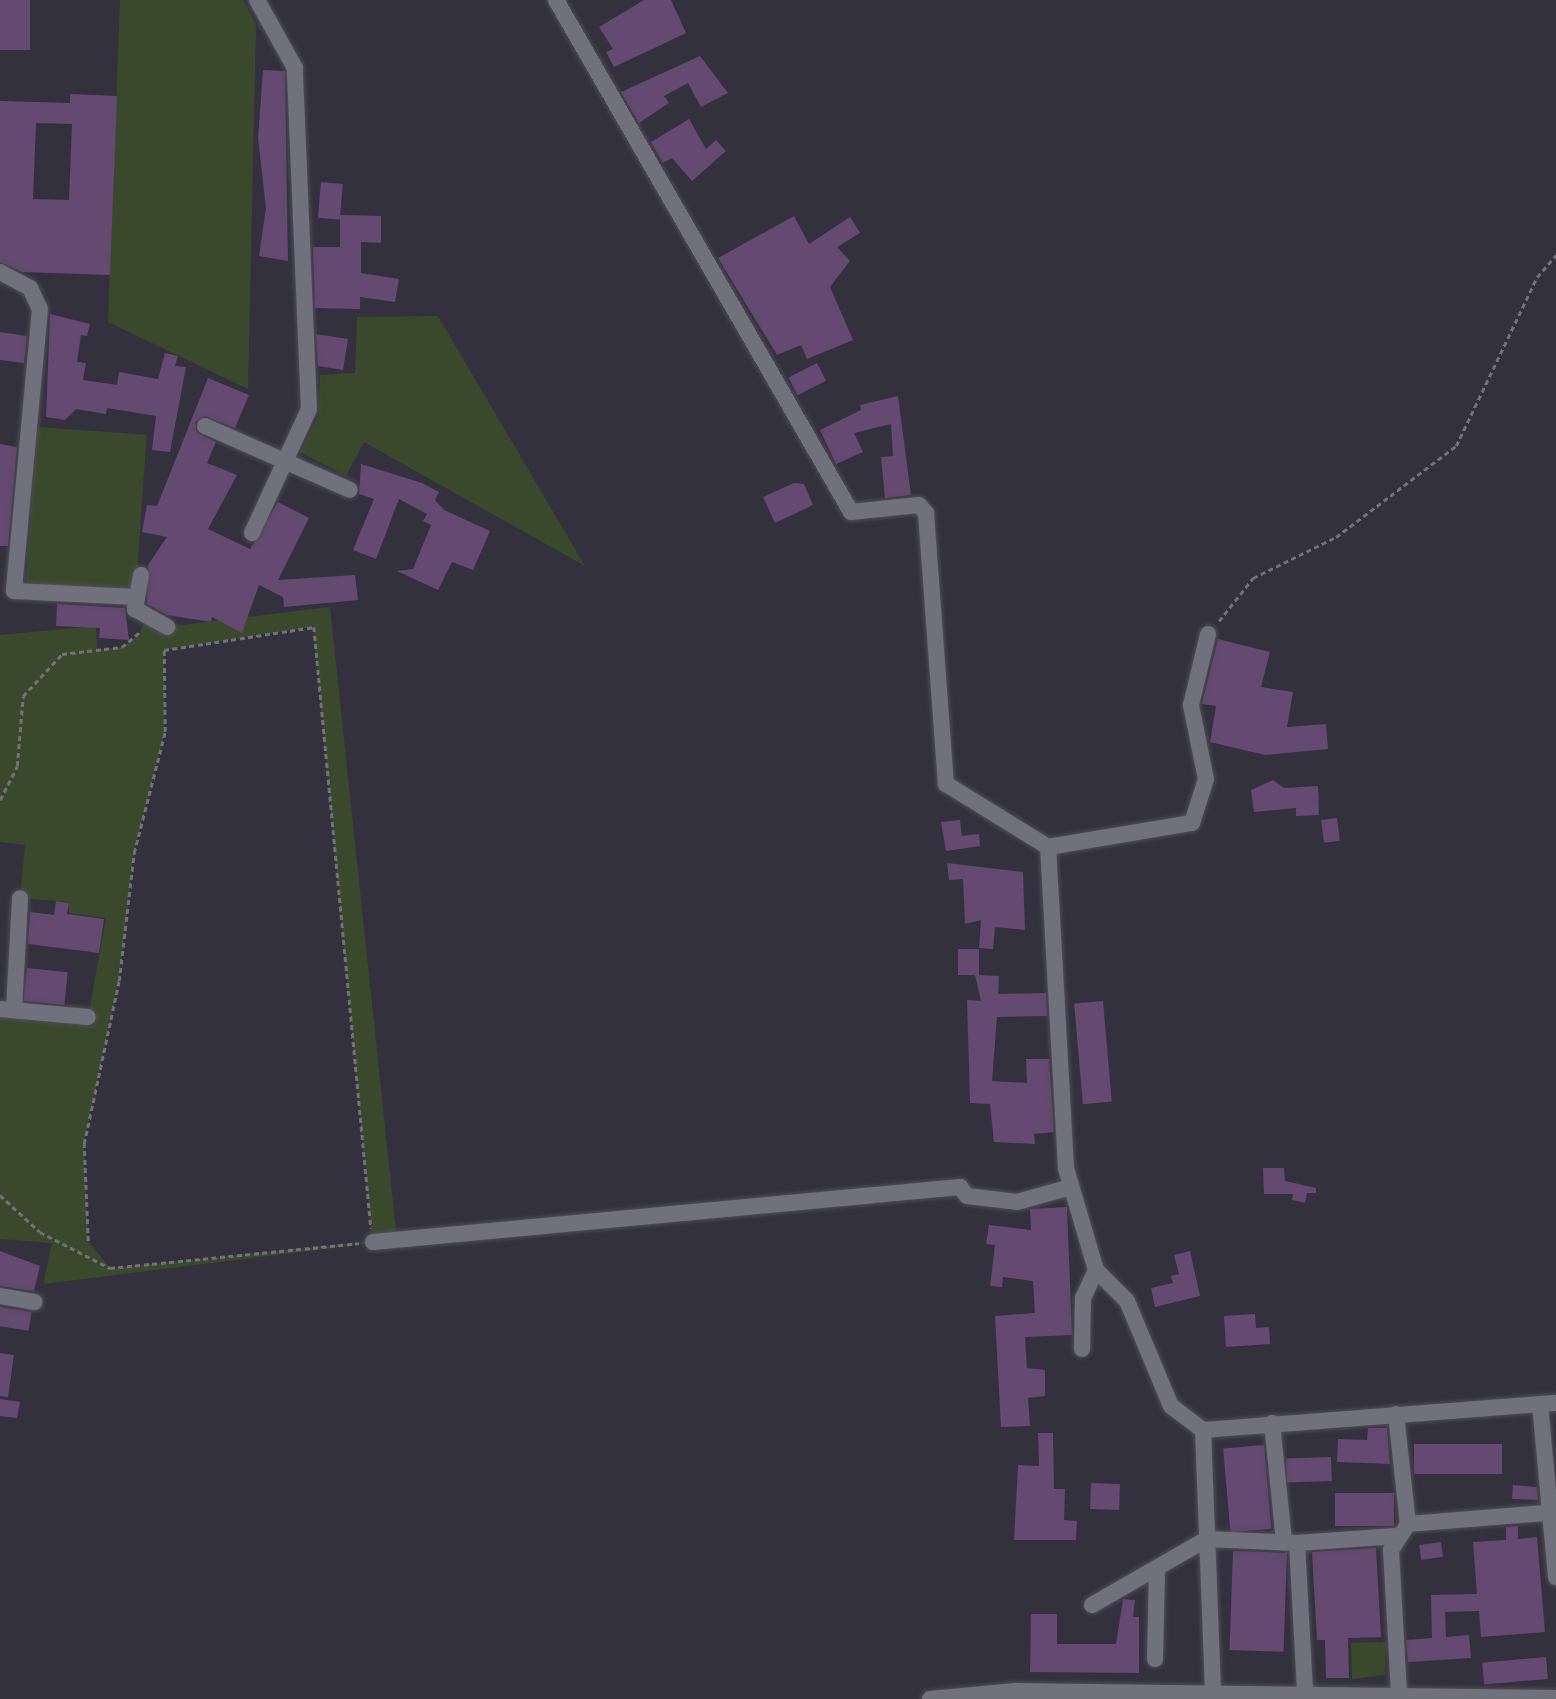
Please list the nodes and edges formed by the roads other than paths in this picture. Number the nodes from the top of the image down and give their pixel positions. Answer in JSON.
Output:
{"nodes":[{"id":1,"x":257,"y":0,"type":"edge"},
{"id":2,"x":556,"y":0,"type":"edge"},
{"id":3,"x":0,"y":272,"type":"edge"},
{"id":4,"x":205,"y":426,"type":"dead end"},
{"id":5,"x":285,"y":460,"type":"junction"},
{"id":6,"x":350,"y":490,"type":"dead end"},
{"id":7,"x":252,"y":533,"type":"dead end"},
{"id":8,"x":141,"y":576,"type":"dead end"},
{"id":9,"x":137,"y":597,"type":"junction"},
{"id":10,"x":167,"y":627,"type":"dead end"},
{"id":11,"x":1208,"y":634,"type":"road end"},
{"id":12,"x":1048,"y":847,"type":"junction"},
{"id":13,"x":20,"y":898,"type":"dead end"},
{"id":14,"x":7,"y":1009,"type":"edge"},
{"id":15,"x":88,"y":1017,"type":"dead end"},
{"id":16,"x":1071,"y":1186,"type":"junction"},
{"id":17,"x":373,"y":1242,"type":"road end"},
{"id":18,"x":1096,"y":1270,"type":"junction"},
{"id":19,"x":0,"y":1296,"type":"edge"},
{"id":20,"x":34,"y":1302,"type":"dead end"},
{"id":21,"x":1082,"y":1349,"type":"dead end"},
{"id":22,"x":1548,"y":1404,"type":"edge"},
{"id":23,"x":1396,"y":1414,"type":"junction"},
{"id":24,"x":1272,"y":1423,"type":"junction"},
{"id":25,"x":1203,"y":1430,"type":"junction"},
{"id":26,"x":1554,"y":1513,"type":"edge"},
{"id":27,"x":1409,"y":1524,"type":"junction"},
{"id":28,"x":1396,"y":1536,"type":"junction"},
{"id":29,"x":1207,"y":1539,"type":"junction"},
{"id":30,"x":1291,"y":1543,"type":"junction"},
{"id":31,"x":1157,"y":1568,"type":"junction"},
{"id":32,"x":1556,"y":1577,"type":"edge"},
{"id":33,"x":1092,"y":1605,"type":"dead end"},
{"id":34,"x":1155,"y":1659,"type":"dead end"},
{"id":35,"x":1213,"y":1692,"type":"junction"},
{"id":36,"x":1305,"y":1692,"type":"junction"},
{"id":37,"x":1014,"y":1695,"type":"edge"},
{"id":38,"x":1399,"y":1695,"type":"junction"},
{"id":39,"x":1556,"y":1698,"type":"edge"},
{"id":40,"x":930,"y":1699,"type":"edge"}],
"edges":[{"from":1,"to":5,"type":"street"},
{"from":2,"to":12,"type":"street"},
{"from":3,"to":9,"type":"street"},
{"from":4,"to":5,"type":"street"},
{"from":5,"to":6,"type":"street"},
{"from":5,"to":7,"type":"street"},
{"from":8,"to":9,"type":"street"},
{"from":9,"to":10,"type":"street"},
{"from":11,"to":12,"type":"street"},
{"from":12,"to":16,"type":"street"},
{"from":13,"to":14,"type":"street"},
{"from":14,"to":15,"type":"street"},
{"from":16,"to":17,"type":"street"},
{"from":16,"to":18,"type":"street"},
{"from":18,"to":21,"type":"street"},
{"from":18,"to":25,"type":"street"},
{"from":19,"to":20,"type":"street"},
{"from":22,"to":23,"type":"street"},
{"from":22,"to":26,"type":"street"},
{"from":23,"to":24,"type":"street"},
{"from":23,"to":27,"type":"street"},
{"from":24,"to":25,"type":"street"},
{"from":24,"to":30,"type":"street"},
{"from":25,"to":29,"type":"street"},
{"from":26,"to":27,"type":"street"},
{"from":26,"to":32,"type":"street"},
{"from":27,"to":28,"type":"street"},
{"from":28,"to":30,"type":"street"},
{"from":28,"to":38,"type":"street"},
{"from":29,"to":30,"type":"street"},
{"from":29,"to":31,"type":"street"},
{"from":29,"to":35,"type":"street"},
{"from":30,"to":36,"type":"street"},
{"from":31,"to":33,"type":"street"},
{"from":31,"to":34,"type":"street"},
{"from":35,"to":36,"type":"street"},
{"from":35,"to":37,"type":"street"},
{"from":36,"to":38,"type":"street"},
{"from":37,"to":40,"type":"street"},
{"from":38,"to":39,"type":"street"}]}
